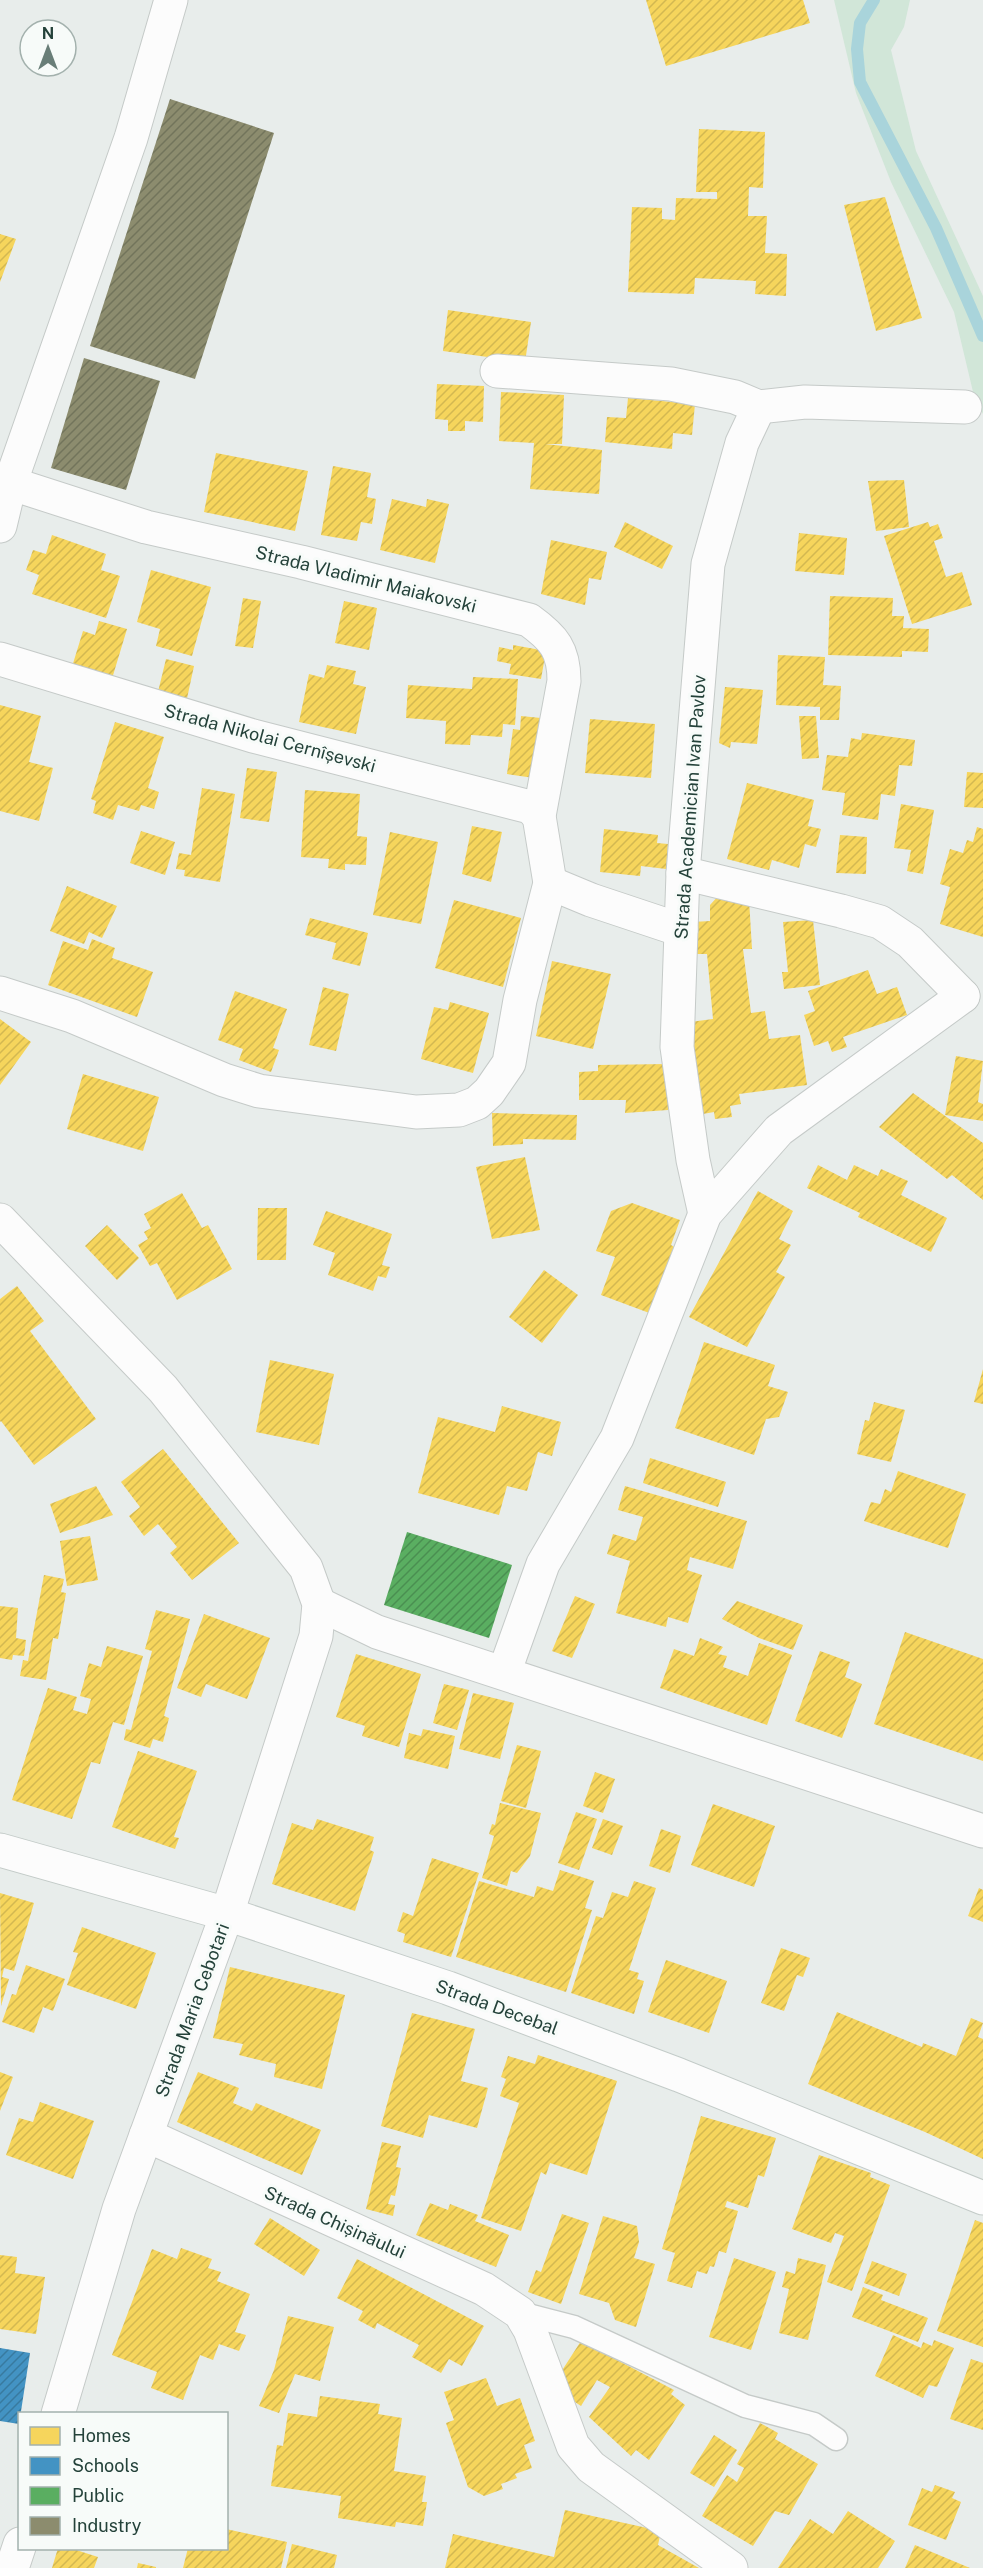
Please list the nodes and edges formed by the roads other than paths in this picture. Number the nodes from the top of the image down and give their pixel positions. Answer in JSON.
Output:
{"nodes":[{"id":1,"x":171,"y":0,"type":"edge"},
{"id":2,"x":498,"y":371,"type":"dead end"},
{"id":3,"x":759,"y":407,"type":"junction"},
{"id":4,"x":965,"y":407,"type":"dead end"},
{"id":5,"x":5,"y":482,"type":"edge"},
{"id":6,"x":0,"y":526,"type":"edge"},
{"id":7,"x":0,"y":659,"type":"edge"},
{"id":8,"x":539,"y":816,"type":"junction"},
{"id":9,"x":682,"y":873,"type":"junction"},
{"id":10,"x":550,"y":883,"type":"junction"},
{"id":11,"x":681,"y":930,"type":"junction"},
{"id":12,"x":0,"y":993,"type":"edge"},
{"id":13,"x":973,"y":996,"type":"edge"},
{"id":14,"x":705,"y":1214,"type":"junction"},
{"id":15,"x":0,"y":1221,"type":"edge"},
{"id":16,"x":319,"y":1604,"type":"junction"},
{"id":17,"x":504,"y":1673,"type":"junction"},
{"id":18,"x":983,"y":1831,"type":"edge"},
{"id":19,"x":0,"y":1850,"type":"edge"},
{"id":20,"x":227,"y":1914,"type":"junction"},
{"id":21,"x":146,"y":2136,"type":"junction"},
{"id":22,"x":983,"y":2198,"type":"edge"},
{"id":23,"x":520,"y":2313,"type":"junction"},
{"id":24,"x":59,"y":2412,"type":"edge"},
{"id":25,"x":836,"y":2439,"type":"dead end"},
{"id":26,"x":18,"y":2550,"type":"edge"},
{"id":27,"x":12,"y":2568,"type":"edge"},
{"id":28,"x":731,"y":2568,"type":"edge"}],
"edges":[{"from":1,"to":5,"type":"street"},
{"from":2,"to":3,"type":"street"},
{"from":3,"to":4,"type":"street"},
{"from":3,"to":9,"type":"street","name":"Strada Academician Ivan Pavlov"},
{"from":5,"to":6,"type":"street"},
{"from":5,"to":8,"type":"street","name":"Strada Vladimir Maiakovski"},
{"from":7,"to":8,"type":"street","name":"Strada Nikolai Cernîșevski"},
{"from":8,"to":10,"type":"street","name":"Strada Vladimir Maiakovski"},
{"from":9,"to":11,"type":"street","name":"Strada Academician Ivan Pavlov"},
{"from":9,"to":13,"type":"street"},
{"from":10,"to":11,"type":"street"},
{"from":10,"to":12,"type":"street"},
{"from":11,"to":14,"type":"street","name":"Strada Academician Ivan Pavlov"},
{"from":13,"to":14,"type":"street"},
{"from":14,"to":17,"type":"street"},
{"from":15,"to":16,"type":"street"},
{"from":16,"to":17,"type":"street"},
{"from":16,"to":20,"type":"street","name":"Strada Maria Cebotari"},
{"from":17,"to":18,"type":"street"},
{"from":19,"to":20,"type":"street","name":"Strada Decebal"},
{"from":20,"to":21,"type":"street","name":"Strada Maria Cebotari"},
{"from":20,"to":22,"type":"street","name":"Strada Decebal"},
{"from":21,"to":23,"type":"street","name":"Strada Chișinăului"},
{"from":21,"to":24,"type":"street","name":"Strada Maria Cebotari"},
{"from":23,"to":25,"type":"lane","name":"Strada Chișinăului"},
{"from":23,"to":28,"type":"street","name":"Strada Chișinăului"},
{"from":26,"to":27,"type":"street"}]}
